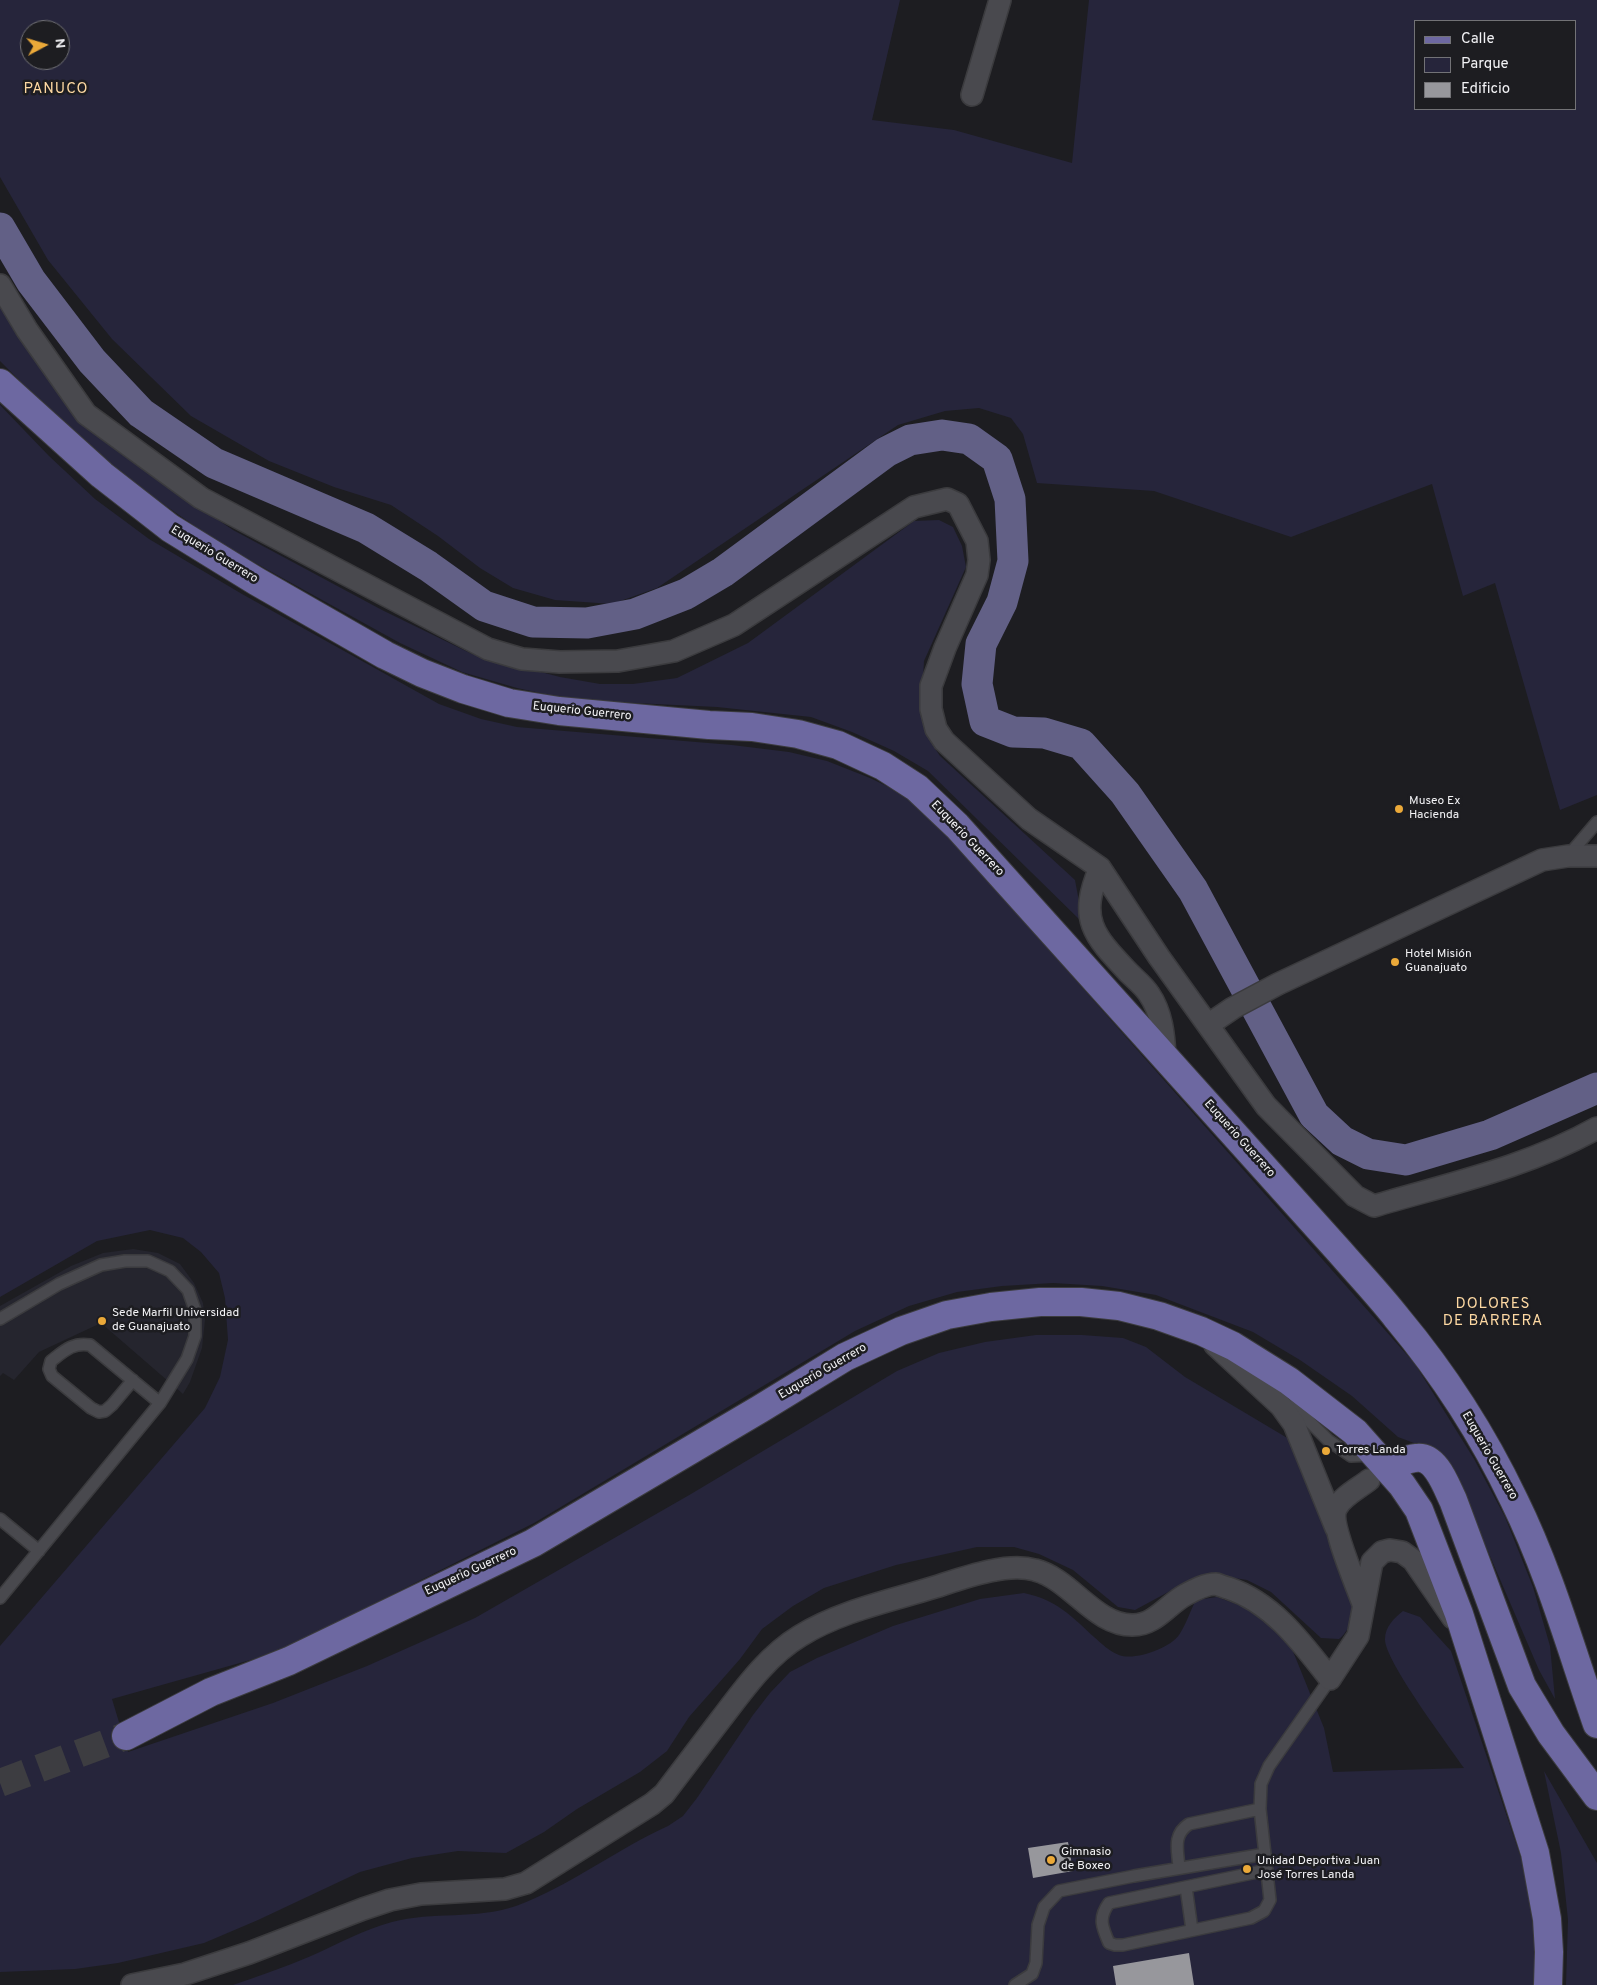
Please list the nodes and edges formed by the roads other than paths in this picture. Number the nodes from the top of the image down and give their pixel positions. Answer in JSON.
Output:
{"nodes":[{"id":1,"x":1000,"y":0,"type":"edge"},
{"id":2,"x":972,"y":96,"type":"dead end"},
{"id":3,"x":0,"y":285,"type":"edge"},
{"id":4,"x":0,"y":384,"type":"edge"},
{"id":5,"x":1597,"y":822,"type":"edge"},
{"id":6,"x":1568,"y":856,"type":"junction"},
{"id":7,"x":1597,"y":856,"type":"edge"},
{"id":8,"x":1100,"y":868,"type":"junction"},
{"id":9,"x":1208,"y":1026,"type":"junction"},
{"id":10,"x":1165,"y":1057,"type":"junction"},
{"id":11,"x":1597,"y":1128,"type":"edge"},
{"id":12,"x":0,"y":1319,"type":"edge"},
{"id":13,"x":1201,"y":1331,"type":"junction"},
{"id":14,"x":133,"y":1380,"type":"junction"},
{"id":15,"x":160,"y":1403,"type":"junction"},
{"id":16,"x":1382,"y":1465,"type":"junction"},
{"id":17,"x":0,"y":1519,"type":"edge"},
{"id":18,"x":1336,"y":1528,"type":"junction"},
{"id":19,"x":39,"y":1551,"type":"junction"},
{"id":20,"x":0,"y":1598,"type":"edge"},
{"id":21,"x":1363,"y":1604,"type":"junction"},
{"id":22,"x":1466,"y":1636,"type":"junction"},
{"id":23,"x":1330,"y":1679,"type":"junction"},
{"id":24,"x":1590,"y":1682,"type":"edge"},
{"id":25,"x":1597,"y":1724,"type":"edge"},
{"id":26,"x":126,"y":1736,"type":"tunnel mouth"},
{"id":27,"x":1597,"y":1796,"type":"edge"},
{"id":28,"x":1260,"y":1809,"type":"junction"},
{"id":29,"x":1265,"y":1854,"type":"junction"},
{"id":30,"x":1179,"y":1868,"type":"junction"},
{"id":31,"x":1267,"y":1870,"type":"junction"},
{"id":32,"x":1186,"y":1887,"type":"junction"},
{"id":33,"x":1192,"y":1930,"type":"junction"},
{"id":34,"x":132,"y":1985,"type":"edge"},
{"id":35,"x":1015,"y":1985,"type":"edge"},
{"id":36,"x":1548,"y":1985,"type":"edge"}],
"edges":[{"from":1,"to":2,"type":"street"},
{"from":3,"to":8,"type":"street"},
{"from":4,"to":10,"type":"main road","name":"Euquerio Guerrero"},
{"from":5,"to":6,"type":"lane"},
{"from":6,"to":7,"type":"street"},
{"from":6,"to":9,"type":"street"},
{"from":8,"to":9,"type":"street"},
{"from":8,"to":10,"type":"street"},
{"from":9,"to":11,"type":"street"},
{"from":10,"to":24,"type":"main road","name":"Euquerio Guerrero"},
{"from":12,"to":15,"type":"lane"},
{"from":13,"to":16,"type":"main road","name":"Euquerio Guerrero"},
{"from":13,"to":18,"type":"street"},
{"from":13,"to":26,"type":"main road","name":"Euquerio Guerrero"},
{"from":14,"to":14,"type":"lane"},
{"from":14,"to":15,"type":"lane"},
{"from":15,"to":19,"type":"lane"},
{"from":16,"to":18,"type":"street"},
{"from":16,"to":22,"type":"main road","name":"Euquerio Guerrero"},
{"from":16,"to":27,"type":"main road"},
{"from":17,"to":19,"type":"lane"},
{"from":18,"to":21,"type":"street"},
{"from":19,"to":20,"type":"lane"},
{"from":21,"to":22,"type":"street"},
{"from":21,"to":23,"type":"street"},
{"from":22,"to":36,"type":"main road","name":"Euquerio Guerrero"},
{"from":23,"to":28,"type":"lane"},
{"from":23,"to":34,"type":"street"},
{"from":24,"to":25,"type":"main road","name":"Euquerio Guerrero"},
{"from":28,"to":29,"type":"lane"},
{"from":28,"to":30,"type":"lane"},
{"from":29,"to":30,"type":"lane"},
{"from":29,"to":31,"type":"lane"},
{"from":30,"to":35,"type":"lane"},
{"from":31,"to":32,"type":"lane"},
{"from":31,"to":33,"type":"lane"},
{"from":32,"to":33,"type":"lane"},
{"from":32,"to":33,"type":"lane"}]}
